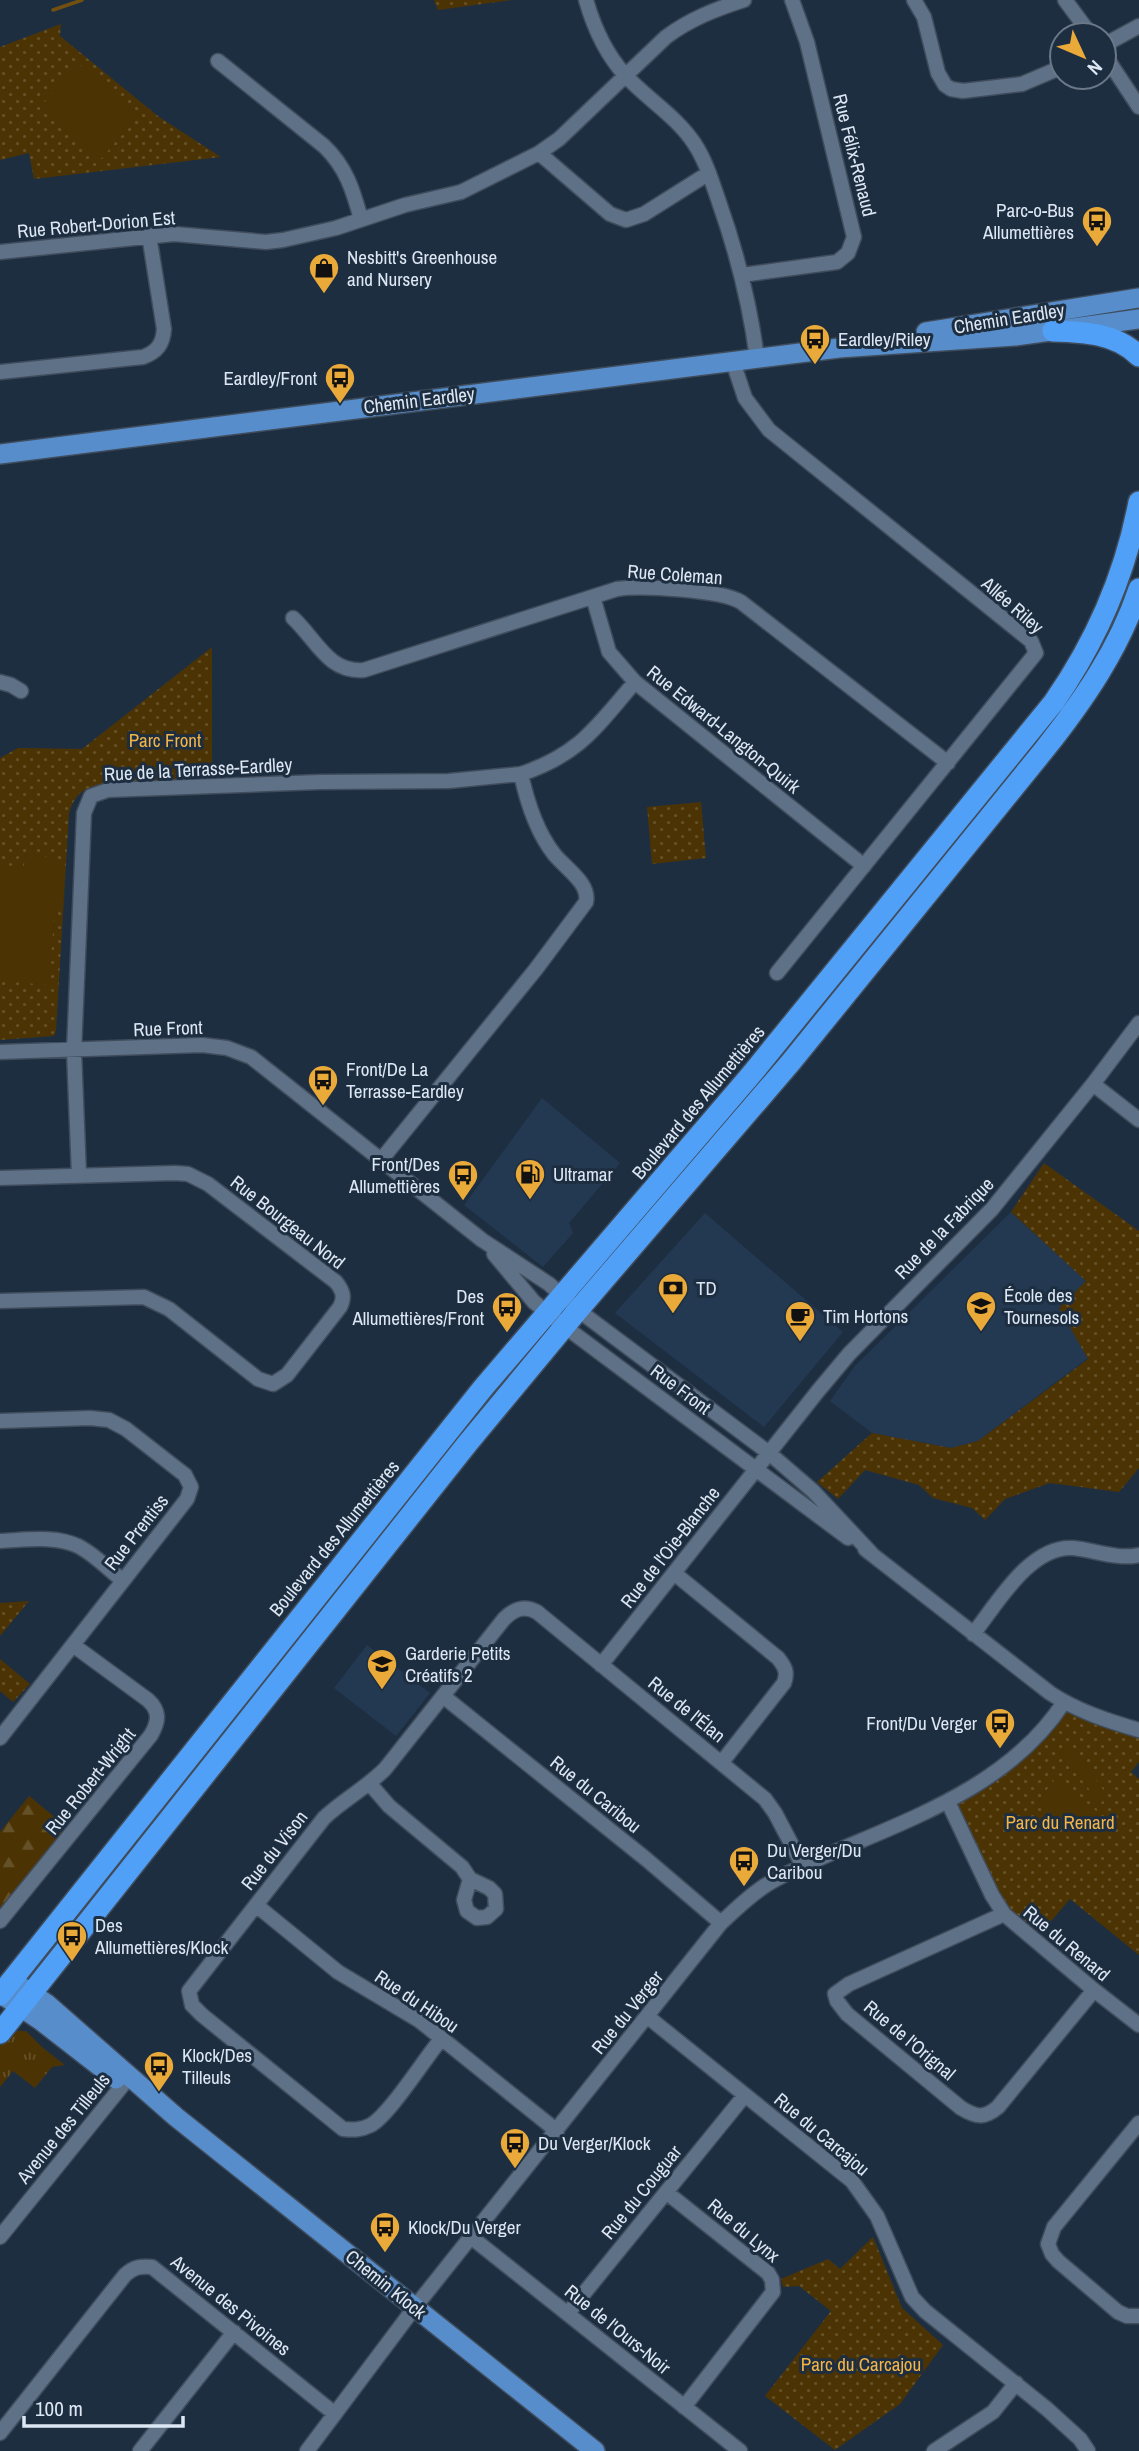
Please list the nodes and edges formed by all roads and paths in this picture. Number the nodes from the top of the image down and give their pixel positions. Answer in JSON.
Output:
{"nodes":[{"id":1,"x":586,"y":0,"type":"edge"},
{"id":2,"x":744,"y":0,"type":"edge"},
{"id":3,"x":792,"y":0,"type":"edge"},
{"id":4,"x":914,"y":0,"type":"edge"},
{"id":5,"x":1065,"y":0,"type":"edge"},
{"id":6,"x":1081,"y":21,"type":"edge"},
{"id":7,"x":1139,"y":26,"type":"edge"},
{"id":8,"x":1118,"y":37,"type":"edge"},
{"id":9,"x":218,"y":61,"type":"dead end"},
{"id":10,"x":1048,"y":73,"type":"edge"},
{"id":11,"x":626,"y":75,"type":"junction"},
{"id":12,"x":1118,"y":75,"type":"edge"},
{"id":13,"x":1139,"y":107,"type":"edge"},
{"id":14,"x":539,"y":153,"type":"junction"},
{"id":15,"x":709,"y":173,"type":"junction"},
{"id":16,"x":361,"y":219,"type":"junction"},
{"id":17,"x":149,"y":235,"type":"junction"},
{"id":18,"x":0,"y":252,"type":"edge"},
{"id":19,"x":742,"y":275,"type":"junction"},
{"id":20,"x":1139,"y":298,"type":"edge"},
{"id":21,"x":1139,"y":319,"type":"edge"},
{"id":22,"x":1053,"y":331,"type":"junction"},
{"id":23,"x":839,"y":348,"type":"junction"},
{"id":24,"x":1139,"y":356,"type":"edge"},
{"id":25,"x":757,"y":358,"type":"junction"},
{"id":26,"x":733,"y":362,"type":"junction"},
{"id":27,"x":0,"y":372,"type":"edge"},
{"id":28,"x":0,"y":454,"type":"edge"},
{"id":29,"x":1139,"y":502,"type":"edge"},
{"id":30,"x":1139,"y":589,"type":"edge"},
{"id":31,"x":593,"y":597,"type":"junction"},
{"id":32,"x":293,"y":618,"type":"dead end"},
{"id":33,"x":0,"y":682,"type":"edge"},
{"id":34,"x":635,"y":682,"type":"junction"},
{"id":35,"x":22,"y":691,"type":"dead end"},
{"id":36,"x":948,"y":763,"type":"junction"},
{"id":37,"x":521,"y":774,"type":"junction"},
{"id":38,"x":864,"y":866,"type":"junction"},
{"id":39,"x":777,"y":973,"type":"dead end"},
{"id":40,"x":1139,"y":1023,"type":"edge"},
{"id":41,"x":74,"y":1051,"type":"junction"},
{"id":42,"x":0,"y":1052,"type":"edge"},
{"id":43,"x":1093,"y":1084,"type":"junction"},
{"id":44,"x":1139,"y":1120,"type":"edge"},
{"id":45,"x":381,"y":1160,"type":"junction"},
{"id":46,"x":79,"y":1175,"type":"junction"},
{"id":47,"x":0,"y":1178,"type":"edge"},
{"id":48,"x":482,"y":1240,"type":"junction"},
{"id":49,"x":0,"y":1300,"type":"edge"},
{"id":50,"x":570,"y":1303,"type":"junction"},
{"id":51,"x":556,"y":1320,"type":"junction"},
{"id":52,"x":0,"y":1421,"type":"edge"},
{"id":53,"x":769,"y":1453,"type":"junction"},
{"id":54,"x":756,"y":1469,"type":"junction"},
{"id":55,"x":0,"y":1541,"type":"edge"},
{"id":56,"x":872,"y":1554,"type":"junction"},
{"id":57,"x":1139,"y":1555,"type":"edge"},
{"id":58,"x":674,"y":1573,"type":"junction"},
{"id":59,"x":122,"y":1580,"type":"junction"},
{"id":60,"x":521,"y":1609,"type":"joint"},
{"id":61,"x":973,"y":1634,"type":"junction"},
{"id":62,"x":72,"y":1645,"type":"junction"},
{"id":63,"x":601,"y":1665,"type":"junction"},
{"id":64,"x":443,"y":1696,"type":"junction"},
{"id":65,"x":1063,"y":1702,"type":"junction"},
{"id":66,"x":1139,"y":1730,"type":"edge"},
{"id":67,"x":0,"y":1738,"type":"edge"},
{"id":68,"x":722,"y":1762,"type":"junction"},
{"id":69,"x":370,"y":1784,"type":"junction"},
{"id":70,"x":948,"y":1802,"type":"junction"},
{"id":71,"x":803,"y":1866,"type":"junction"},
{"id":72,"x":470,"y":1879,"type":"dead end"},
{"id":73,"x":256,"y":1905,"type":"junction"},
{"id":74,"x":1004,"y":1914,"type":"junction"},
{"id":75,"x":0,"y":1921,"type":"edge"},
{"id":76,"x":721,"y":1923,"type":"junction"},
{"id":77,"x":3,"y":1987,"type":"edge"},
{"id":78,"x":1094,"y":1990,"type":"junction"},
{"id":79,"x":26,"y":2000,"type":"junction"},
{"id":80,"x":648,"y":2017,"type":"junction"},
{"id":81,"x":1139,"y":2025,"type":"edge"},
{"id":82,"x":0,"y":2033,"type":"edge"},
{"id":83,"x":442,"y":2038,"type":"junction"},
{"id":84,"x":126,"y":2080,"type":"junction"},
{"id":85,"x":745,"y":2095,"type":"junction"},
{"id":86,"x":1139,"y":2123,"type":"edge"},
{"id":87,"x":556,"y":2130,"type":"junction"},
{"id":88,"x":666,"y":2192,"type":"junction"},
{"id":89,"x":0,"y":2237,"type":"edge"},
{"id":90,"x":471,"y":2237,"type":"junction"},
{"id":91,"x":415,"y":2307,"type":"junction"},
{"id":92,"x":568,"y":2313,"type":"junction"},
{"id":93,"x":1139,"y":2316,"type":"edge"},
{"id":94,"x":234,"y":2332,"type":"junction"},
{"id":95,"x":1016,"y":2383,"type":"junction"},
{"id":96,"x":684,"y":2407,"type":"junction"},
{"id":97,"x":335,"y":2414,"type":"junction"},
{"id":98,"x":0,"y":2433,"type":"edge"},
{"id":99,"x":140,"y":2451,"type":"edge"},
{"id":100,"x":307,"y":2451,"type":"edge"},
{"id":101,"x":596,"y":2451,"type":"edge"},
{"id":102,"x":740,"y":2451,"type":"edge"},
{"id":103,"x":934,"y":2451,"type":"edge"},
{"id":104,"x":1088,"y":2451,"type":"edge"}],
"edges":[{"from":1,"to":11,"type":"street"},
{"from":2,"to":11,"type":"street","name":"Rue Robert-Dorion Est"},
{"from":3,"to":19,"type":"street","name":"Rue Félix-Renaud"},
{"from":4,"to":10,"type":"street"},
{"from":5,"to":6,"type":"street"},
{"from":7,"to":8,"type":"street"},
{"from":9,"to":16,"type":"street"},
{"from":11,"to":14,"type":"street","name":"Rue Robert-Dorion Est"},
{"from":11,"to":15,"type":"street"},
{"from":12,"to":13,"type":"street"},
{"from":14,"to":15,"type":"street"},
{"from":14,"to":16,"type":"street","name":"Rue Robert-Dorion Est"},
{"from":15,"to":19,"type":"street"},
{"from":16,"to":17,"type":"street","name":"Rue Robert-Dorion Est"},
{"from":17,"to":18,"type":"street","name":"Rue Robert-Dorion Est"},
{"from":17,"to":27,"type":"street"},
{"from":19,"to":25,"type":"street"},
{"from":20,"to":23,"type":"main road","name":"Chemin Eardley"},
{"from":21,"to":22,"type":"main road","name":"Chemin Eardley"},
{"from":22,"to":23,"type":"main road","name":"Chemin Eardley"},
{"from":22,"to":24,"type":"highway"},
{"from":23,"to":25,"type":"main road","name":"Chemin Eardley"},
{"from":25,"to":26,"type":"main road","name":"Chemin Eardley"},
{"from":26,"to":28,"type":"main road","name":"Chemin Eardley"},
{"from":26,"to":36,"type":"street","name":"Allée Riley"},
{"from":29,"to":50,"type":"highway","name":"Boulevard des Allumettières"},
{"from":30,"to":50,"type":"highway","name":"Boulevard des Allumettières"},
{"from":31,"to":32,"type":"street","name":"Rue Coleman"},
{"from":31,"to":34,"type":"street","name":"Rue Edward-Langton-Quirk"},
{"from":31,"to":36,"type":"street","name":"Rue Coleman"},
{"from":33,"to":35,"type":"street"},
{"from":34,"to":37,"type":"street","name":"Rue de la Terrasse-Eardley"},
{"from":34,"to":38,"type":"street","name":"Rue Edward-Langton-Quirk"},
{"from":36,"to":38,"type":"street","name":"Allée Riley"},
{"from":37,"to":41,"type":"street","name":"Rue de la Terrasse-Eardley"},
{"from":37,"to":45,"type":"street"},
{"from":38,"to":39,"type":"street","name":"Allée Riley"},
{"from":40,"to":43,"type":"street","name":"Rue de la Fabrique"},
{"from":41,"to":42,"type":"street","name":"Rue Front"},
{"from":41,"to":45,"type":"street","name":"Rue Front"},
{"from":41,"to":46,"type":"street","name":"Rue de la Terrasse-Eardley"},
{"from":43,"to":44,"type":"street"},
{"from":43,"to":53,"type":"street","name":"Rue de la Fabrique"},
{"from":45,"to":48,"type":"street","name":"Rue Front"},
{"from":46,"to":47,"type":"street","name":"Rue Bourgeau Nord"},
{"from":46,"to":49,"type":"street","name":"Rue Bourgeau Nord"},
{"from":48,"to":50,"type":"street","name":"Rue Front"},
{"from":48,"to":51,"type":"street","name":"Rue Front"},
{"from":50,"to":51,"type":"highway","name":"Boulevard des Allumettières"},
{"from":50,"to":53,"type":"street","name":"Rue Front"},
{"from":51,"to":54,"type":"street","name":"Rue Front"},
{"from":51,"to":77,"type":"highway","name":"Boulevard des Allumettières"},
{"from":51,"to":79,"type":"highway","name":"Boulevard des Allumettières"},
{"from":52,"to":59,"type":"street","name":"Rue Prentiss"},
{"from":53,"to":54,"type":"street","name":"Rue de l'Oie-Blanche"},
{"from":53,"to":56,"type":"street","name":"Rue Front"},
{"from":54,"to":56,"type":"street","name":"Rue Front"},
{"from":54,"to":58,"type":"street","name":"Rue de l'Oie-Blanche"},
{"from":55,"to":59,"type":"street"},
{"from":56,"to":61,"type":"street","name":"Rue Front"},
{"from":57,"to":61,"type":"street"},
{"from":58,"to":63,"type":"street","name":"Rue de l'Oie-Blanche"},
{"from":58,"to":68,"type":"street"},
{"from":59,"to":62,"type":"street","name":"Rue Prentiss"},
{"from":60,"to":63,"type":"street","name":"Rue de l'Élan"},
{"from":60,"to":64,"type":"street","name":"Rue du Vison"},
{"from":61,"to":65,"type":"street","name":"Rue Front"},
{"from":62,"to":67,"type":"street","name":"Rue Prentiss"},
{"from":62,"to":75,"type":"street","name":"Rue Robert-Wright"},
{"from":63,"to":68,"type":"street","name":"Rue de l'Élan"},
{"from":64,"to":69,"type":"street","name":"Rue du Vison"},
{"from":64,"to":76,"type":"street","name":"Rue du Caribou"},
{"from":65,"to":66,"type":"street","name":"Rue Front"},
{"from":65,"to":70,"type":"street","name":"Rue du Verger"},
{"from":68,"to":71,"type":"street","name":"Rue de l'Élan"},
{"from":69,"to":72,"type":"street"},
{"from":69,"to":73,"type":"street","name":"Rue du Vison"},
{"from":70,"to":71,"type":"street","name":"Rue du Verger"},
{"from":70,"to":74,"type":"street","name":"Rue du Renard"},
{"from":71,"to":76,"type":"street","name":"Rue du Verger"},
{"from":73,"to":83,"type":"street","name":"Rue du Hibou"},
{"from":73,"to":83,"type":"street","name":"Rue du Vison"},
{"from":74,"to":78,"type":"street","name":"Rue du Renard"},
{"from":74,"to":78,"type":"street","name":"Rue de l'Orignal"},
{"from":76,"to":80,"type":"street","name":"Rue du Verger"},
{"from":77,"to":79,"type":"main road","name":"Chemin Klock"},
{"from":78,"to":81,"type":"street","name":"Rue du Renard"},
{"from":79,"to":82,"type":"highway","name":"Boulevard des Allumettières"},
{"from":79,"to":84,"type":"main road","name":"Chemin Klock"},
{"from":80,"to":85,"type":"street","name":"Rue du Carcajou"},
{"from":80,"to":87,"type":"street","name":"Rue du Verger"},
{"from":83,"to":87,"type":"street","name":"Rue du Hibou"},
{"from":84,"to":89,"type":"street","name":"Avenue des Tilleuls"},
{"from":84,"to":91,"type":"main road","name":"Chemin Klock"},
{"from":85,"to":88,"type":"street","name":"Rue du Couguar"},
{"from":85,"to":95,"type":"street","name":"Rue du Carcajou"},
{"from":86,"to":93,"type":"street"},
{"from":87,"to":90,"type":"street","name":"Rue du Verger"},
{"from":88,"to":92,"type":"street","name":"Rue du Couguar"},
{"from":88,"to":96,"type":"street","name":"Rue du Lynx"},
{"from":90,"to":91,"type":"street","name":"Rue du Verger"},
{"from":90,"to":92,"type":"street","name":"Rue de l'Ours-Noir"},
{"from":91,"to":97,"type":"street","name":"Rue du Verger"},
{"from":91,"to":101,"type":"main road","name":"Chemin Klock"},
{"from":92,"to":96,"type":"street","name":"Rue de l'Ours-Noir"},
{"from":94,"to":97,"type":"street","name":"Avenue des Pivoines"},
{"from":94,"to":98,"type":"street","name":"Avenue des Pivoines"},
{"from":94,"to":99,"type":"street"},
{"from":95,"to":103,"type":"street"},
{"from":95,"to":104,"type":"street","name":"Rue du Carcajou"},
{"from":96,"to":102,"type":"street","name":"Rue de l'Ours-Noir"},
{"from":97,"to":100,"type":"street","name":"Rue du Verger"}]}
